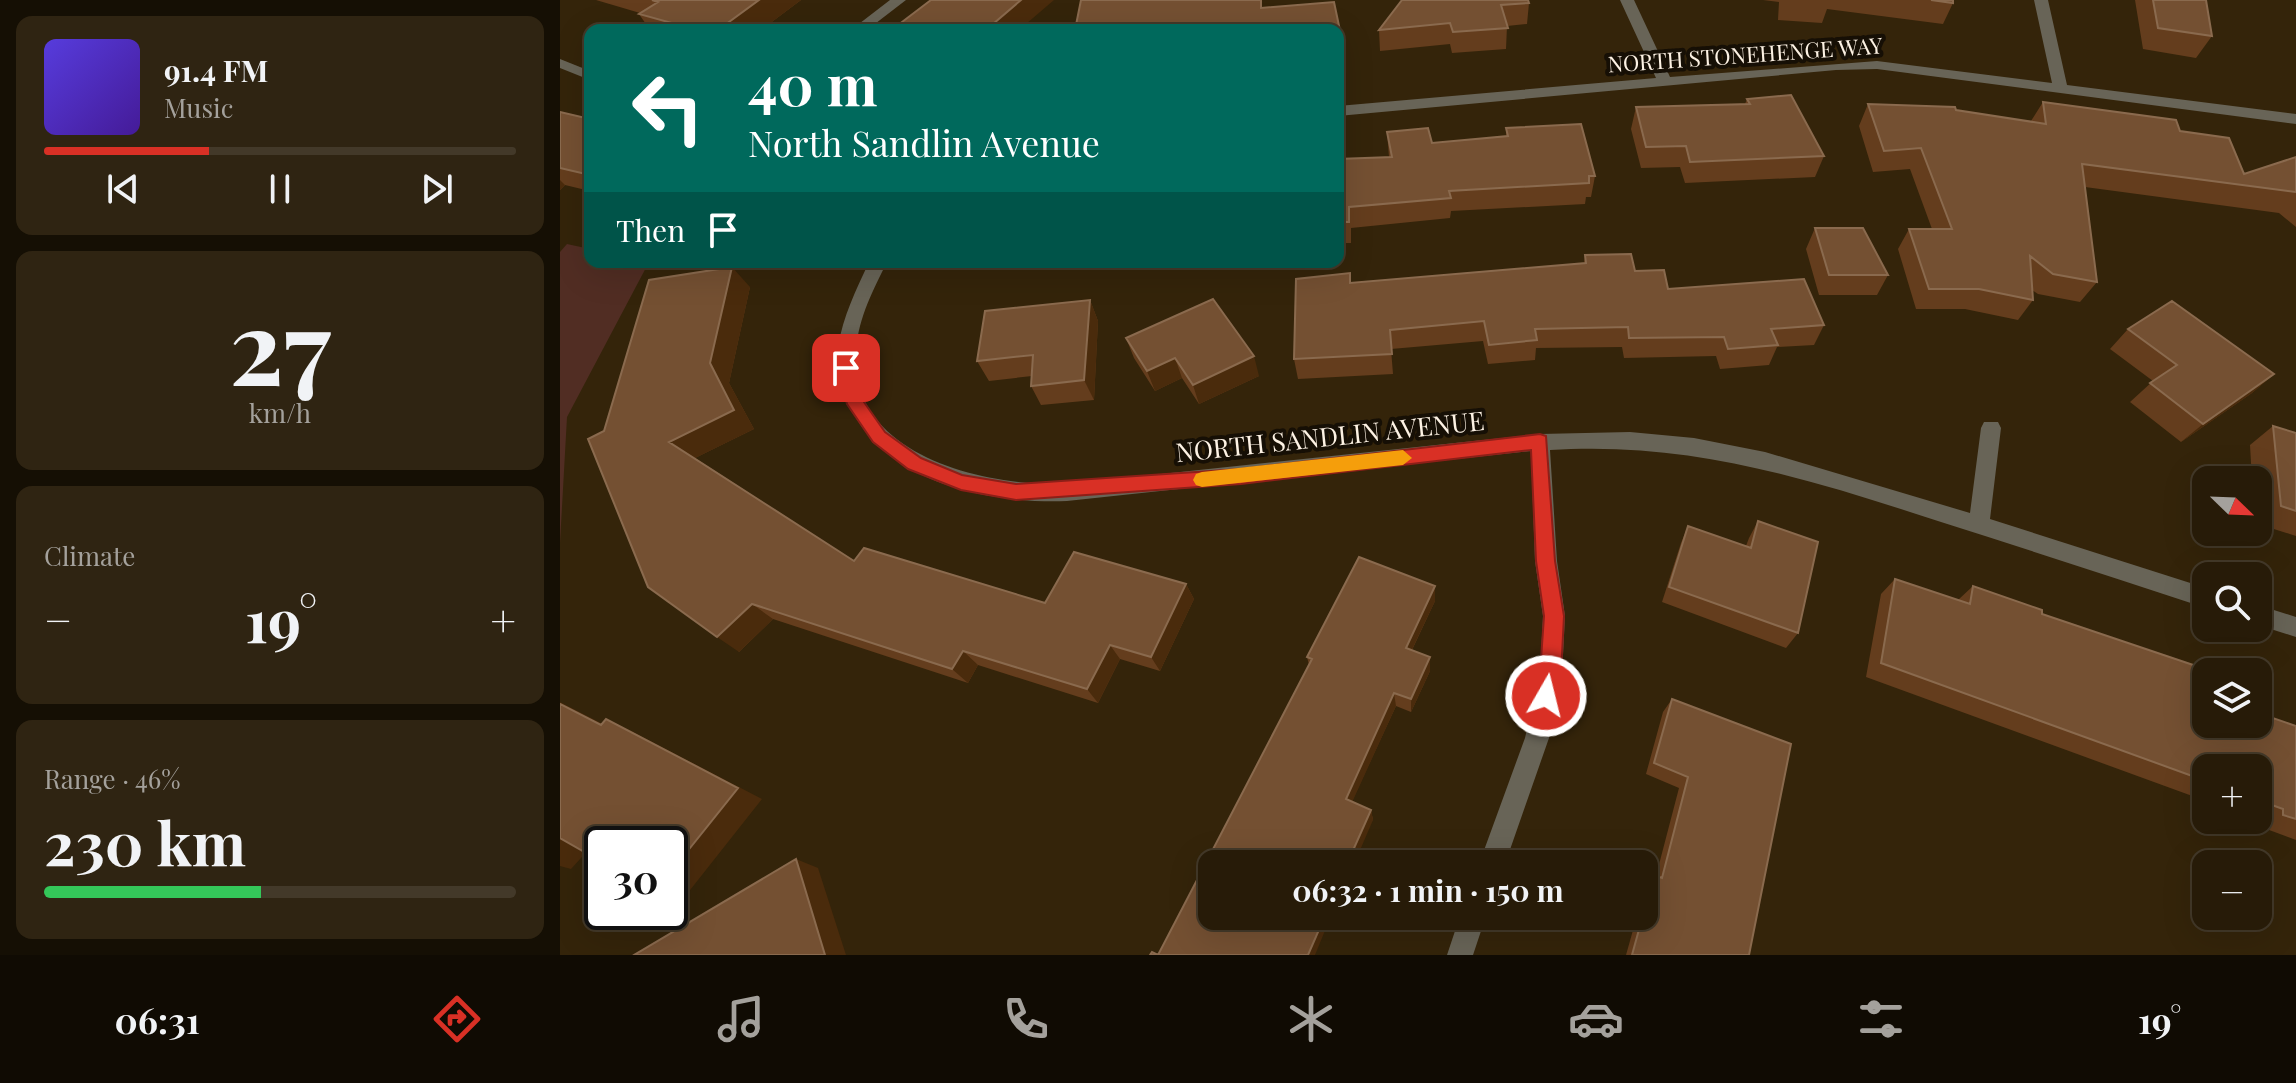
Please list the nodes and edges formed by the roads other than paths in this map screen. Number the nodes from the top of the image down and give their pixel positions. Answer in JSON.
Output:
{"nodes":[{"id":1,"x":899,"y":0,"type":"edge"},
{"id":2,"x":1627,"y":0,"type":"edge"},
{"id":3,"x":2041,"y":0,"type":"edge"},
{"id":4,"x":866,"y":24,"type":"edge"},
{"id":5,"x":560,"y":63,"type":"edge"},
{"id":6,"x":584,"y":74,"type":"edge"},
{"id":7,"x":584,"y":76,"type":"edge"},
{"id":8,"x":1665,"y":81,"type":"junction"},
{"id":9,"x":560,"y":84,"type":"edge"},
{"id":10,"x":2060,"y":87,"type":"junction"},
{"id":11,"x":1344,"y":110,"type":"edge"},
{"id":12,"x":2296,"y":119,"type":"edge"},
{"id":13,"x":874,"y":268,"type":"edge"},
{"id":14,"x":1991,"y":428,"type":"dead end"},
{"id":15,"x":1540,"y":442,"type":"junction"},
{"id":16,"x":1979,"y":525,"type":"junction"},
{"id":17,"x":2192,"y":593,"type":"edge"},
{"id":18,"x":2272,"y":619,"type":"edge"},
{"id":19,"x":2296,"y":627,"type":"edge"},
{"id":20,"x":1497,"y":850,"type":"edge"},
{"id":21,"x":1468,"y":930,"type":"edge"},
{"id":22,"x":1460,"y":955,"type":"edge"}],
"edges":[{"from":1,"to":4,"type":"street"},
{"from":2,"to":8,"type":"street"},
{"from":3,"to":10,"type":"street"},
{"from":5,"to":6,"type":"street"},
{"from":7,"to":9,"type":"street"},
{"from":8,"to":10,"type":"street","name":"NORTH STONEHENGE WAY"},
{"from":8,"to":11,"type":"street","name":"NORTH STONEHENGE WAY"},
{"from":10,"to":12,"type":"street","name":"NORTH STONEHENGE WAY"},
{"from":13,"to":15,"type":"street","name":"NORTH SANDLIN AVENUE"},
{"from":14,"to":16,"type":"street"},
{"from":15,"to":16,"type":"street","name":"NORTH SANDLIN AVENUE"},
{"from":15,"to":20,"type":"street"},
{"from":16,"to":17,"type":"street","name":"NORTH SANDLIN AVENUE"},
{"from":18,"to":19,"type":"street"},
{"from":21,"to":22,"type":"street"}]}
